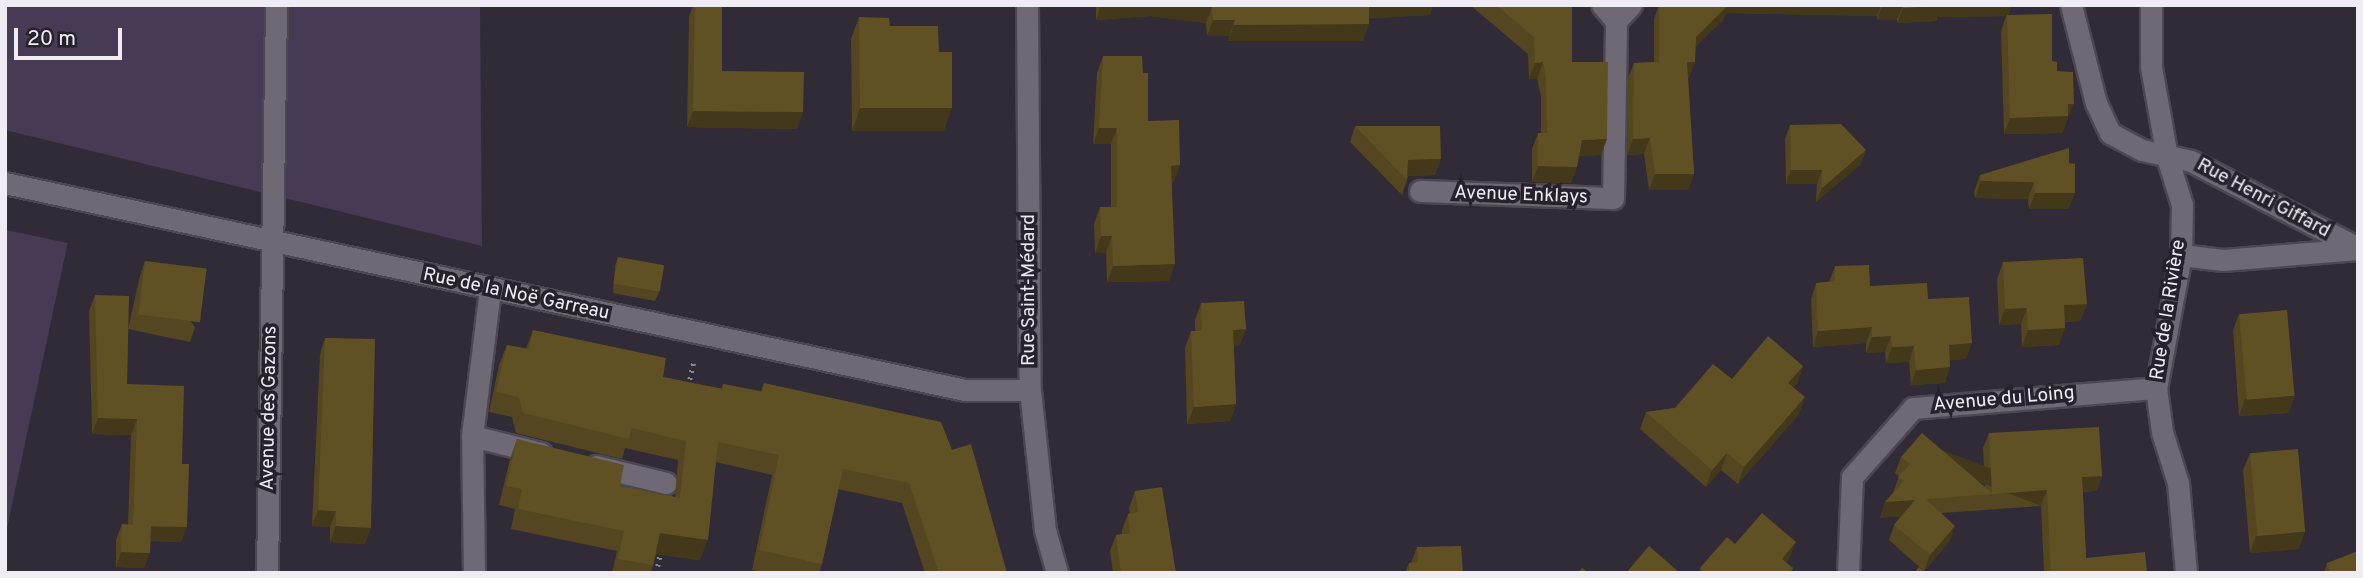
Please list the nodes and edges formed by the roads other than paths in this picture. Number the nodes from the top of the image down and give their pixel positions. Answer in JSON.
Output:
{"nodes":[{"id":1,"x":276,"y":5,"type":"edge"},
{"id":2,"x":1027,"y":5,"type":"edge"},
{"id":3,"x":1602,"y":5,"type":"edge"},
{"id":4,"x":1631,"y":5,"type":"edge"},
{"id":5,"x":2071,"y":5,"type":"edge"},
{"id":6,"x":2151,"y":5,"type":"edge"},
{"id":7,"x":1616,"y":21,"type":"junction"},
{"id":8,"x":2166,"y":157,"type":"junction"},
{"id":9,"x":5,"y":183,"type":"edge"},
{"id":10,"x":1420,"y":191,"type":"dead end"},
{"id":11,"x":273,"y":243,"type":"junction"},
{"id":12,"x":2358,"y":249,"type":"edge"},
{"id":13,"x":2180,"y":255,"type":"junction"},
{"id":14,"x":490,"y":289,"type":"junction"},
{"id":15,"x":2156,"y":388,"type":"junction"},
{"id":16,"x":1030,"y":390,"type":"junction"},
{"id":17,"x":472,"y":436,"type":"junction"},
{"id":18,"x":666,"y":483,"type":"dead end"},
{"id":19,"x":267,"y":573,"type":"edge"},
{"id":20,"x":474,"y":573,"type":"edge"},
{"id":21,"x":1057,"y":573,"type":"edge"},
{"id":22,"x":1848,"y":573,"type":"edge"},
{"id":23,"x":2186,"y":573,"type":"edge"}],
"edges":[{"from":1,"to":11,"type":"street","name":"Avenue des Gazons"},
{"from":2,"to":16,"type":"street","name":"Rue Saint-Médard"},
{"from":3,"to":7,"type":"street"},
{"from":4,"to":7,"type":"street"},
{"from":5,"to":8,"type":"street"},
{"from":6,"to":8,"type":"street","name":"Rue de la Rivière"},
{"from":7,"to":10,"type":"street","name":"Avenue Enklays"},
{"from":8,"to":12,"type":"street","name":"Rue Henri Giffard"},
{"from":8,"to":13,"type":"street","name":"Rue de la Rivière"},
{"from":9,"to":11,"type":"street","name":"Rue de la Noë Garreau"},
{"from":11,"to":14,"type":"street","name":"Rue de la Noë Garreau"},
{"from":11,"to":19,"type":"street","name":"Avenue des Gazons"},
{"from":12,"to":13,"type":"street","name":"Rue Henri Giffard"},
{"from":13,"to":15,"type":"street","name":"Rue de la Rivière"},
{"from":14,"to":16,"type":"street","name":"Rue de la Noë Garreau"},
{"from":14,"to":17,"type":"street"},
{"from":15,"to":22,"type":"street","name":"Avenue du Loing"},
{"from":15,"to":23,"type":"street","name":"Rue de la Rivière"},
{"from":16,"to":21,"type":"street","name":"Rue Saint-Médard"},
{"from":17,"to":18,"type":"street"},
{"from":17,"to":20,"type":"street"}]}
